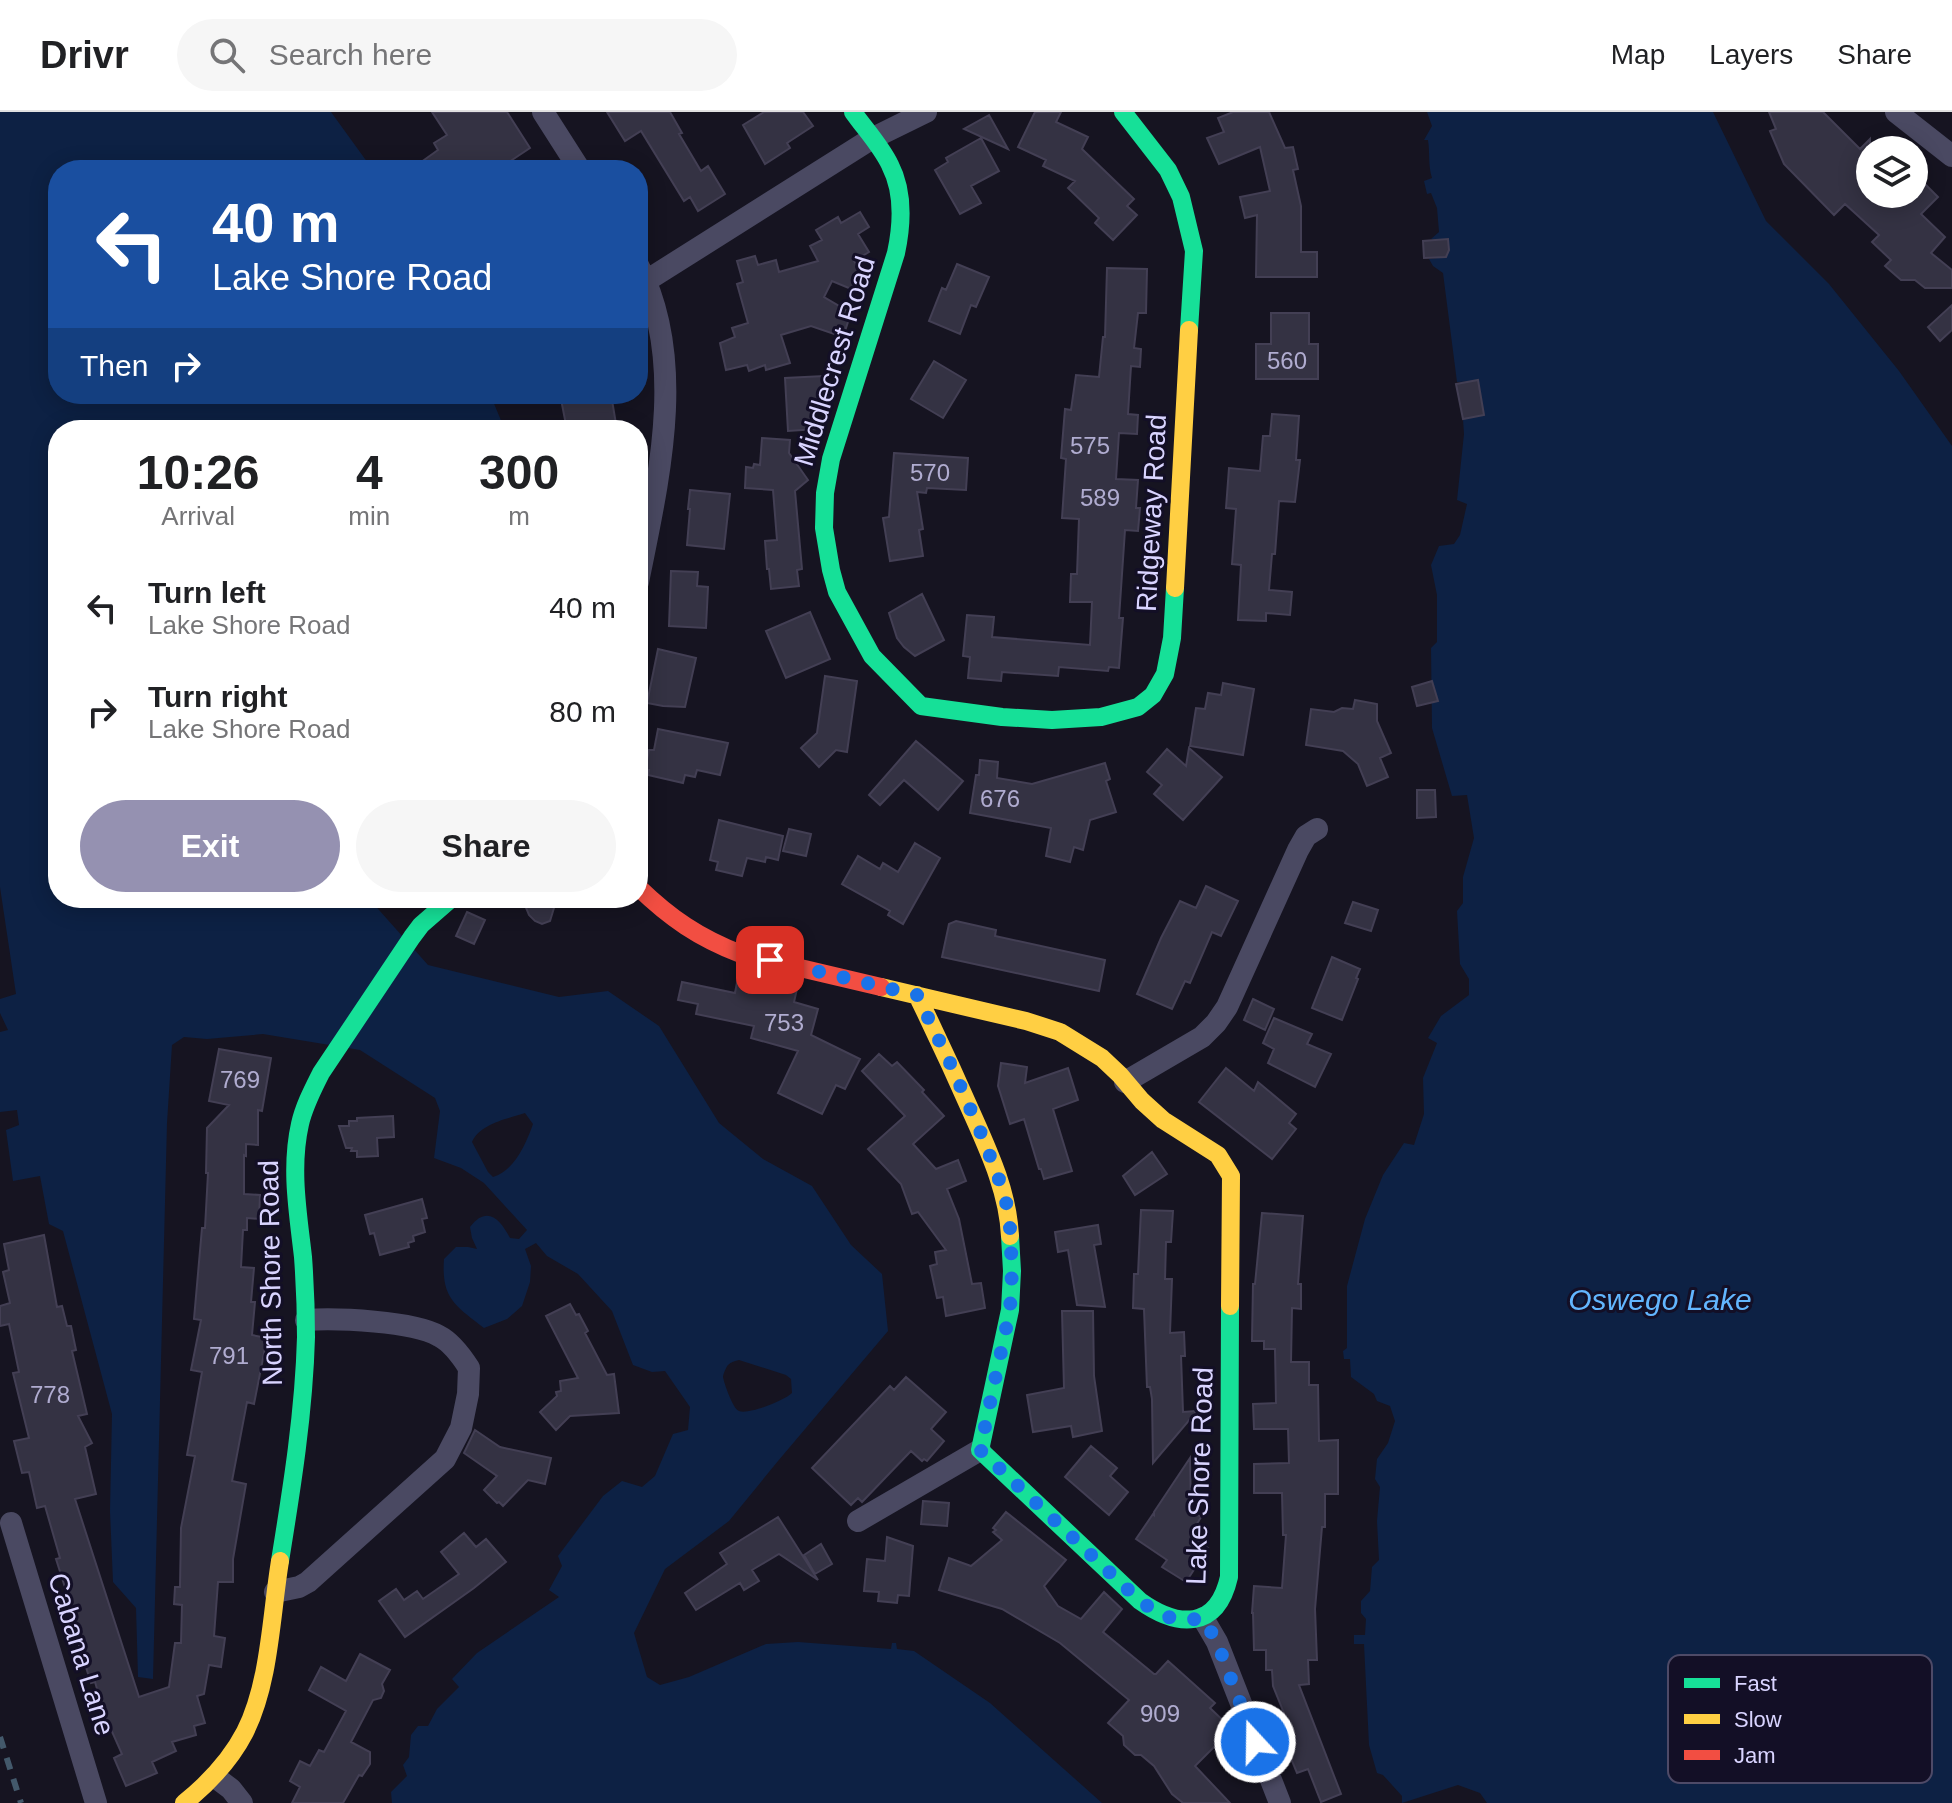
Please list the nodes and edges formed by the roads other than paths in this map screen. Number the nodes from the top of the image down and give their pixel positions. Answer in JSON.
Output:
{"nodes":[{"id":1,"x":543,"y":112,"type":"edge"},
{"id":2,"x":853,"y":112,"type":"edge"},
{"id":3,"x":926,"y":112,"type":"edge"},
{"id":4,"x":1123,"y":112,"type":"edge"},
{"id":5,"x":1896,"y":112,"type":"edge"},
{"id":6,"x":871,"y":139,"type":"junction"},
{"id":7,"x":1952,"y":156,"type":"edge"},
{"id":8,"x":574,"y":160,"type":"edge"},
{"id":9,"x":648,"y":269,"type":"edge"},
{"id":10,"x":648,"y":288,"type":"edge"},
{"id":11,"x":648,"y":535,"type":"edge"},
{"id":12,"x":921,"y":706,"type":"joint"},
{"id":13,"x":1317,"y":829,"type":"dead end"},
{"id":14,"x":648,"y":896,"type":"edge"},
{"id":15,"x":441,"y":908,"type":"edge"},
{"id":16,"x":917,"y":995,"type":"junction"},
{"id":17,"x":1125,"y":1082,"type":"junction"},
{"id":18,"x":306,"y":1320,"type":"junction"},
{"id":19,"x":980,"y":1450,"type":"junction"},
{"id":20,"x":858,"y":1521,"type":"dead end"},
{"id":21,"x":11,"y":1523,"type":"dead end"},
{"id":22,"x":275,"y":1592,"type":"junction"},
{"id":23,"x":1203,"y":1618,"type":"junction"},
{"id":24,"x":215,"y":1777,"type":"junction"},
{"id":25,"x":96,"y":1803,"type":"edge"},
{"id":26,"x":184,"y":1803,"type":"edge"},
{"id":27,"x":242,"y":1803,"type":"edge"},
{"id":28,"x":1280,"y":1803,"type":"edge"}],
"edges":[{"from":1,"to":8,"type":"street"},
{"from":2,"to":6,"type":"street","name":"Middlecrest Road"},
{"from":3,"to":6,"type":"street"},
{"from":4,"to":12,"type":"street","name":"Ridgeway Road"},
{"from":5,"to":7,"type":"street"},
{"from":6,"to":9,"type":"street"},
{"from":6,"to":12,"type":"street","name":"Middlecrest Road"},
{"from":10,"to":11,"type":"street"},
{"from":13,"to":17,"type":"street"},
{"from":14,"to":16,"type":"street","name":"Lake Shore Road"},
{"from":15,"to":18,"type":"street","name":"North Shore Road"},
{"from":16,"to":17,"type":"street","name":"Lake Shore Road"},
{"from":16,"to":19,"type":"street"},
{"from":17,"to":23,"type":"street","name":"Lake Shore Road"},
{"from":18,"to":22,"type":"street","name":"North Shore Road"},
{"from":18,"to":22,"type":"street"},
{"from":19,"to":20,"type":"street"},
{"from":19,"to":23,"type":"street","name":"Lake Shore Road"},
{"from":21,"to":25,"type":"street","name":"Cabana Lane"},
{"from":22,"to":24,"type":"street","name":"North Shore Road"},
{"from":23,"to":28,"type":"street"},
{"from":24,"to":26,"type":"street","name":"North Shore Road"},
{"from":24,"to":27,"type":"street"}]}
